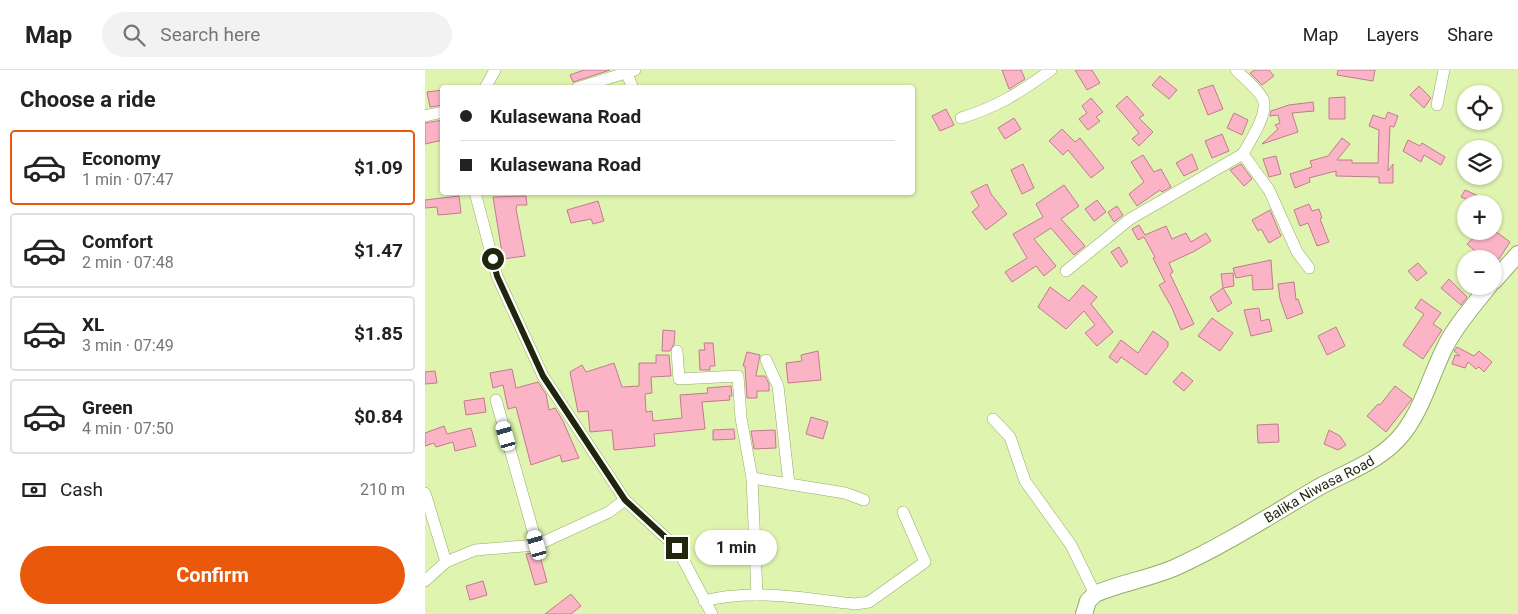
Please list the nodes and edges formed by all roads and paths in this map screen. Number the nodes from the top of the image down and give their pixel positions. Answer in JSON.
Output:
{"nodes":[{"id":1,"x":495,"y":70,"type":"edge"},
{"id":2,"x":1051,"y":70,"type":"edge"},
{"id":3,"x":1236,"y":70,"type":"edge"},
{"id":4,"x":1444,"y":70,"type":"edge"},
{"id":5,"x":625,"y":72,"type":"edge"},
{"id":6,"x":487,"y":85,"type":"edge"},
{"id":7,"x":586,"y":85,"type":"edge"},
{"id":8,"x":632,"y":85,"type":"edge"},
{"id":9,"x":1437,"y":105,"type":"dead end"},
{"id":10,"x":440,"y":113,"type":"edge"},
{"id":11,"x":425,"y":116,"type":"edge"},
{"id":12,"x":961,"y":118,"type":"dead end"},
{"id":13,"x":1243,"y":154,"type":"junction"},
{"id":14,"x":476,"y":195,"type":"edge"},
{"id":15,"x":1518,"y":254,"type":"edge"},
{"id":16,"x":1309,"y":268,"type":"dead end"},
{"id":17,"x":1066,"y":270,"type":"dead end"},
{"id":18,"x":1502,"y":272,"type":"edge"},
{"id":19,"x":1482,"y":295,"type":"edge"},
{"id":20,"x":677,"y":351,"type":"dead end"},
{"id":21,"x":766,"y":360,"type":"dead end"},
{"id":22,"x":496,"y":400,"type":"dead end"},
{"id":23,"x":993,"y":419,"type":"dead end"},
{"id":24,"x":752,"y":478,"type":"junction"},
{"id":25,"x":789,"y":484,"type":"junction"},
{"id":26,"x":425,"y":493,"type":"edge"},
{"id":27,"x":625,"y":500,"type":"junction"},
{"id":28,"x":864,"y":500,"type":"dead end"},
{"id":29,"x":903,"y":512,"type":"dead end"},
{"id":30,"x":537,"y":545,"type":"junction"},
{"id":31,"x":446,"y":562,"type":"junction"},
{"id":32,"x":425,"y":582,"type":"edge"},
{"id":33,"x":1095,"y":594,"type":"junction"},
{"id":34,"x":757,"y":595,"type":"junction"},
{"id":35,"x":704,"y":601,"type":"junction"},
{"id":36,"x":712,"y":614,"type":"edge"},
{"id":37,"x":1084,"y":614,"type":"edge"}],
"edges":[{"from":1,"to":6,"type":"street"},
{"from":2,"to":12,"type":"street"},
{"from":3,"to":13,"type":"street"},
{"from":4,"to":9,"type":"street"},
{"from":5,"to":7,"type":"street"},
{"from":5,"to":8,"type":"street"},
{"from":10,"to":11,"type":"street"},
{"from":13,"to":16,"type":"street"},
{"from":13,"to":17,"type":"street"},
{"from":14,"to":27,"type":"street"},
{"from":15,"to":18,"type":"street"},
{"from":19,"to":33,"type":"street","name":"Balika Niwasa Road"},
{"from":20,"to":24,"type":"street"},
{"from":21,"to":25,"type":"street"},
{"from":22,"to":30,"type":"street"},
{"from":23,"to":33,"type":"street"},
{"from":24,"to":25,"type":"street"},
{"from":24,"to":34,"type":"street"},
{"from":25,"to":28,"type":"street"},
{"from":26,"to":31,"type":"street"},
{"from":27,"to":30,"type":"street"},
{"from":27,"to":35,"type":"street"},
{"from":29,"to":34,"type":"street"},
{"from":30,"to":31,"type":"street"},
{"from":31,"to":32,"type":"street"},
{"from":33,"to":37,"type":"street"},
{"from":34,"to":35,"type":"street"},
{"from":35,"to":36,"type":"street"}]}
